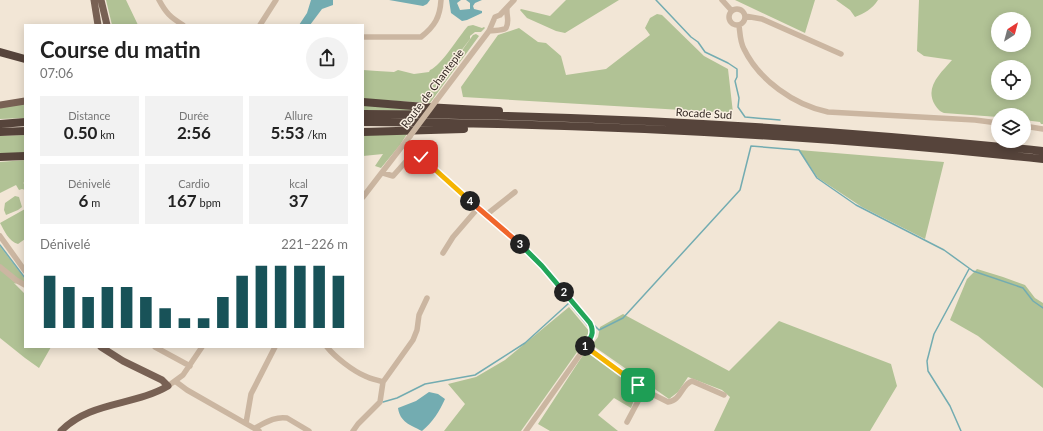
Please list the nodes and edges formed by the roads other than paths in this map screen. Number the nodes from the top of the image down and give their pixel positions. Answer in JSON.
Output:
{"nodes":[{"id":1,"x":94,"y":0,"type":"edge"},
{"id":2,"x":101,"y":0,"type":"edge"},
{"id":3,"x":159,"y":0,"type":"edge"},
{"id":4,"x":276,"y":0,"type":"edge"},
{"id":5,"x":441,"y":0,"type":"edge"},
{"id":6,"x":514,"y":0,"type":"edge"},
{"id":7,"x":722,"y":0,"type":"edge"},
{"id":8,"x":507,"y":8,"type":"junction"},
{"id":9,"x":732,"y":11,"type":"junction"},
{"id":10,"x":500,"y":15,"type":"junction"},
{"id":11,"x":745,"y":16,"type":"junction"},
{"id":12,"x":507,"y":18,"type":"junction"},
{"id":13,"x":493,"y":23,"type":"junction"},
{"id":14,"x":98,"y":24,"type":"edge"},
{"id":15,"x":107,"y":24,"type":"edge"},
{"id":16,"x":181,"y":24,"type":"edge"},
{"id":17,"x":261,"y":24,"type":"edge"},
{"id":18,"x":739,"y":25,"type":"junction"},
{"id":19,"x":498,"y":29,"type":"junction"},
{"id":20,"x":489,"y":31,"type":"junction"},
{"id":21,"x":364,"y":37,"type":"edge"},
{"id":22,"x":0,"y":52,"type":"edge"},
{"id":23,"x":841,"y":54,"type":"dead end"},
{"id":24,"x":24,"y":58,"type":"edge"},
{"id":25,"x":24,"y":101,"type":"edge"},
{"id":26,"x":364,"y":102,"type":"edge"},
{"id":27,"x":0,"y":105,"type":"edge"},
{"id":28,"x":364,"y":114,"type":"edge"},
{"id":29,"x":541,"y":117,"type":"junction"},
{"id":30,"x":24,"y":122,"type":"edge"},
{"id":31,"x":364,"y":122,"type":"edge"},
{"id":32,"x":991,"y":122,"type":"edge"},
{"id":33,"x":0,"y":124,"type":"edge"},
{"id":34,"x":517,"y":125,"type":"junction"},
{"id":35,"x":1031,"y":127,"type":"edge"},
{"id":36,"x":1043,"y":129,"type":"edge"},
{"id":37,"x":24,"y":131,"type":"edge"},
{"id":38,"x":0,"y":132,"type":"edge"},
{"id":39,"x":364,"y":132,"type":"edge"},
{"id":40,"x":1043,"y":151,"type":"edge"},
{"id":41,"x":24,"y":156,"type":"edge"},
{"id":42,"x":0,"y":157,"type":"edge"},
{"id":43,"x":1043,"y":159,"type":"edge"},
{"id":44,"x":383,"y":173,"type":"junction"},
{"id":45,"x":515,"y":192,"type":"dead end"},
{"id":46,"x":364,"y":196,"type":"edge"},
{"id":47,"x":478,"y":208,"type":"junction"},
{"id":48,"x":486,"y":215,"type":"junction"},
{"id":49,"x":0,"y":236,"type":"edge"},
{"id":50,"x":443,"y":253,"type":"dead end"},
{"id":51,"x":0,"y":267,"type":"edge"},
{"id":52,"x":24,"y":270,"type":"edge"},
{"id":53,"x":24,"y":284,"type":"edge"},
{"id":54,"x":427,"y":298,"type":"dead end"},
{"id":55,"x":585,"y":347,"type":"junction"},
{"id":56,"x":102,"y":348,"type":"edge"},
{"id":57,"x":157,"y":348,"type":"edge"},
{"id":58,"x":201,"y":348,"type":"edge"},
{"id":59,"x":275,"y":348,"type":"edge"},
{"id":60,"x":328,"y":348,"type":"edge"},
{"id":61,"x":190,"y":366,"type":"junction"},
{"id":62,"x":175,"y":382,"type":"junction"},
{"id":63,"x":383,"y":382,"type":"junction"},
{"id":64,"x":168,"y":386,"type":"junction"},
{"id":65,"x":644,"y":390,"type":"junction"},
{"id":66,"x":724,"y":396,"type":"dead end"},
{"id":67,"x":627,"y":422,"type":"dead end"},
{"id":68,"x":246,"y":424,"type":"junction"},
{"id":69,"x":256,"y":430,"type":"edge"},
{"id":70,"x":61,"y":431,"type":"edge"},
{"id":71,"x":309,"y":431,"type":"edge"},
{"id":72,"x":353,"y":431,"type":"edge"},
{"id":73,"x":526,"y":431,"type":"edge"}],
"edges":[{"from":1,"to":14,"type":"main road"},
{"from":2,"to":15,"type":"main road"},
{"from":3,"to":16,"type":"street"},
{"from":4,"to":17,"type":"street"},
{"from":5,"to":21,"type":"street"},
{"from":6,"to":8,"type":"street"},
{"from":7,"to":9,"type":"street"},
{"from":8,"to":10,"type":"street"},
{"from":8,"to":12,"type":"street"},
{"from":9,"to":11,"type":"street"},
{"from":9,"to":18,"type":"street"},
{"from":10,"to":12,"type":"street"},
{"from":10,"to":13,"type":"street"},
{"from":11,"to":18,"type":"street"},
{"from":11,"to":23,"type":"street"},
{"from":12,"to":19,"type":"street"},
{"from":13,"to":19,"type":"street"},
{"from":13,"to":20,"type":"street","name":"Route de Chantepie"},
{"from":18,"to":32,"type":"street"},
{"from":19,"to":20,"type":"street"},
{"from":20,"to":44,"type":"street","name":"Route de Chantepie","bridge":true},
{"from":22,"to":24,"type":"highway"},
{"from":25,"to":27,"type":"main road"},
{"from":26,"to":29,"type":"highway"},
{"from":28,"to":29,"type":"highway","name":"Rocade Sud"},
{"from":29,"to":40,"type":"highway","name":"Rocade Sud"},
{"from":30,"to":33,"type":"highway"},
{"from":31,"to":34,"type":"highway","name":"Rocade Sud"},
{"from":34,"to":39,"type":"highway"},
{"from":34,"to":43,"type":"highway","name":"Rocade Sud"},
{"from":35,"to":36,"type":"street"},
{"from":37,"to":38,"type":"highway"},
{"from":41,"to":42,"type":"highway"},
{"from":44,"to":46,"type":"street","name":"Route de Chantepie"},
{"from":44,"to":47,"type":"street"},
{"from":45,"to":48,"type":"street"},
{"from":47,"to":48,"type":"street"},
{"from":47,"to":50,"type":"street"},
{"from":48,"to":55,"type":"street"},
{"from":49,"to":52,"type":"street"},
{"from":51,"to":53,"type":"street"},
{"from":54,"to":63,"type":"street"},
{"from":55,"to":65,"type":"street"},
{"from":55,"to":73,"type":"street"},
{"from":56,"to":64,"type":"main road"},
{"from":57,"to":61,"type":"street"},
{"from":58,"to":61,"type":"street"},
{"from":59,"to":68,"type":"street"},
{"from":60,"to":63,"type":"street"},
{"from":61,"to":62,"type":"street"},
{"from":62,"to":64,"type":"street"},
{"from":62,"to":68,"type":"street"},
{"from":63,"to":72,"type":"street"},
{"from":64,"to":70,"type":"main road"},
{"from":65,"to":66,"type":"street"},
{"from":65,"to":67,"type":"street"},
{"from":68,"to":69,"type":"street"},
{"from":69,"to":71,"type":"street"}]}
